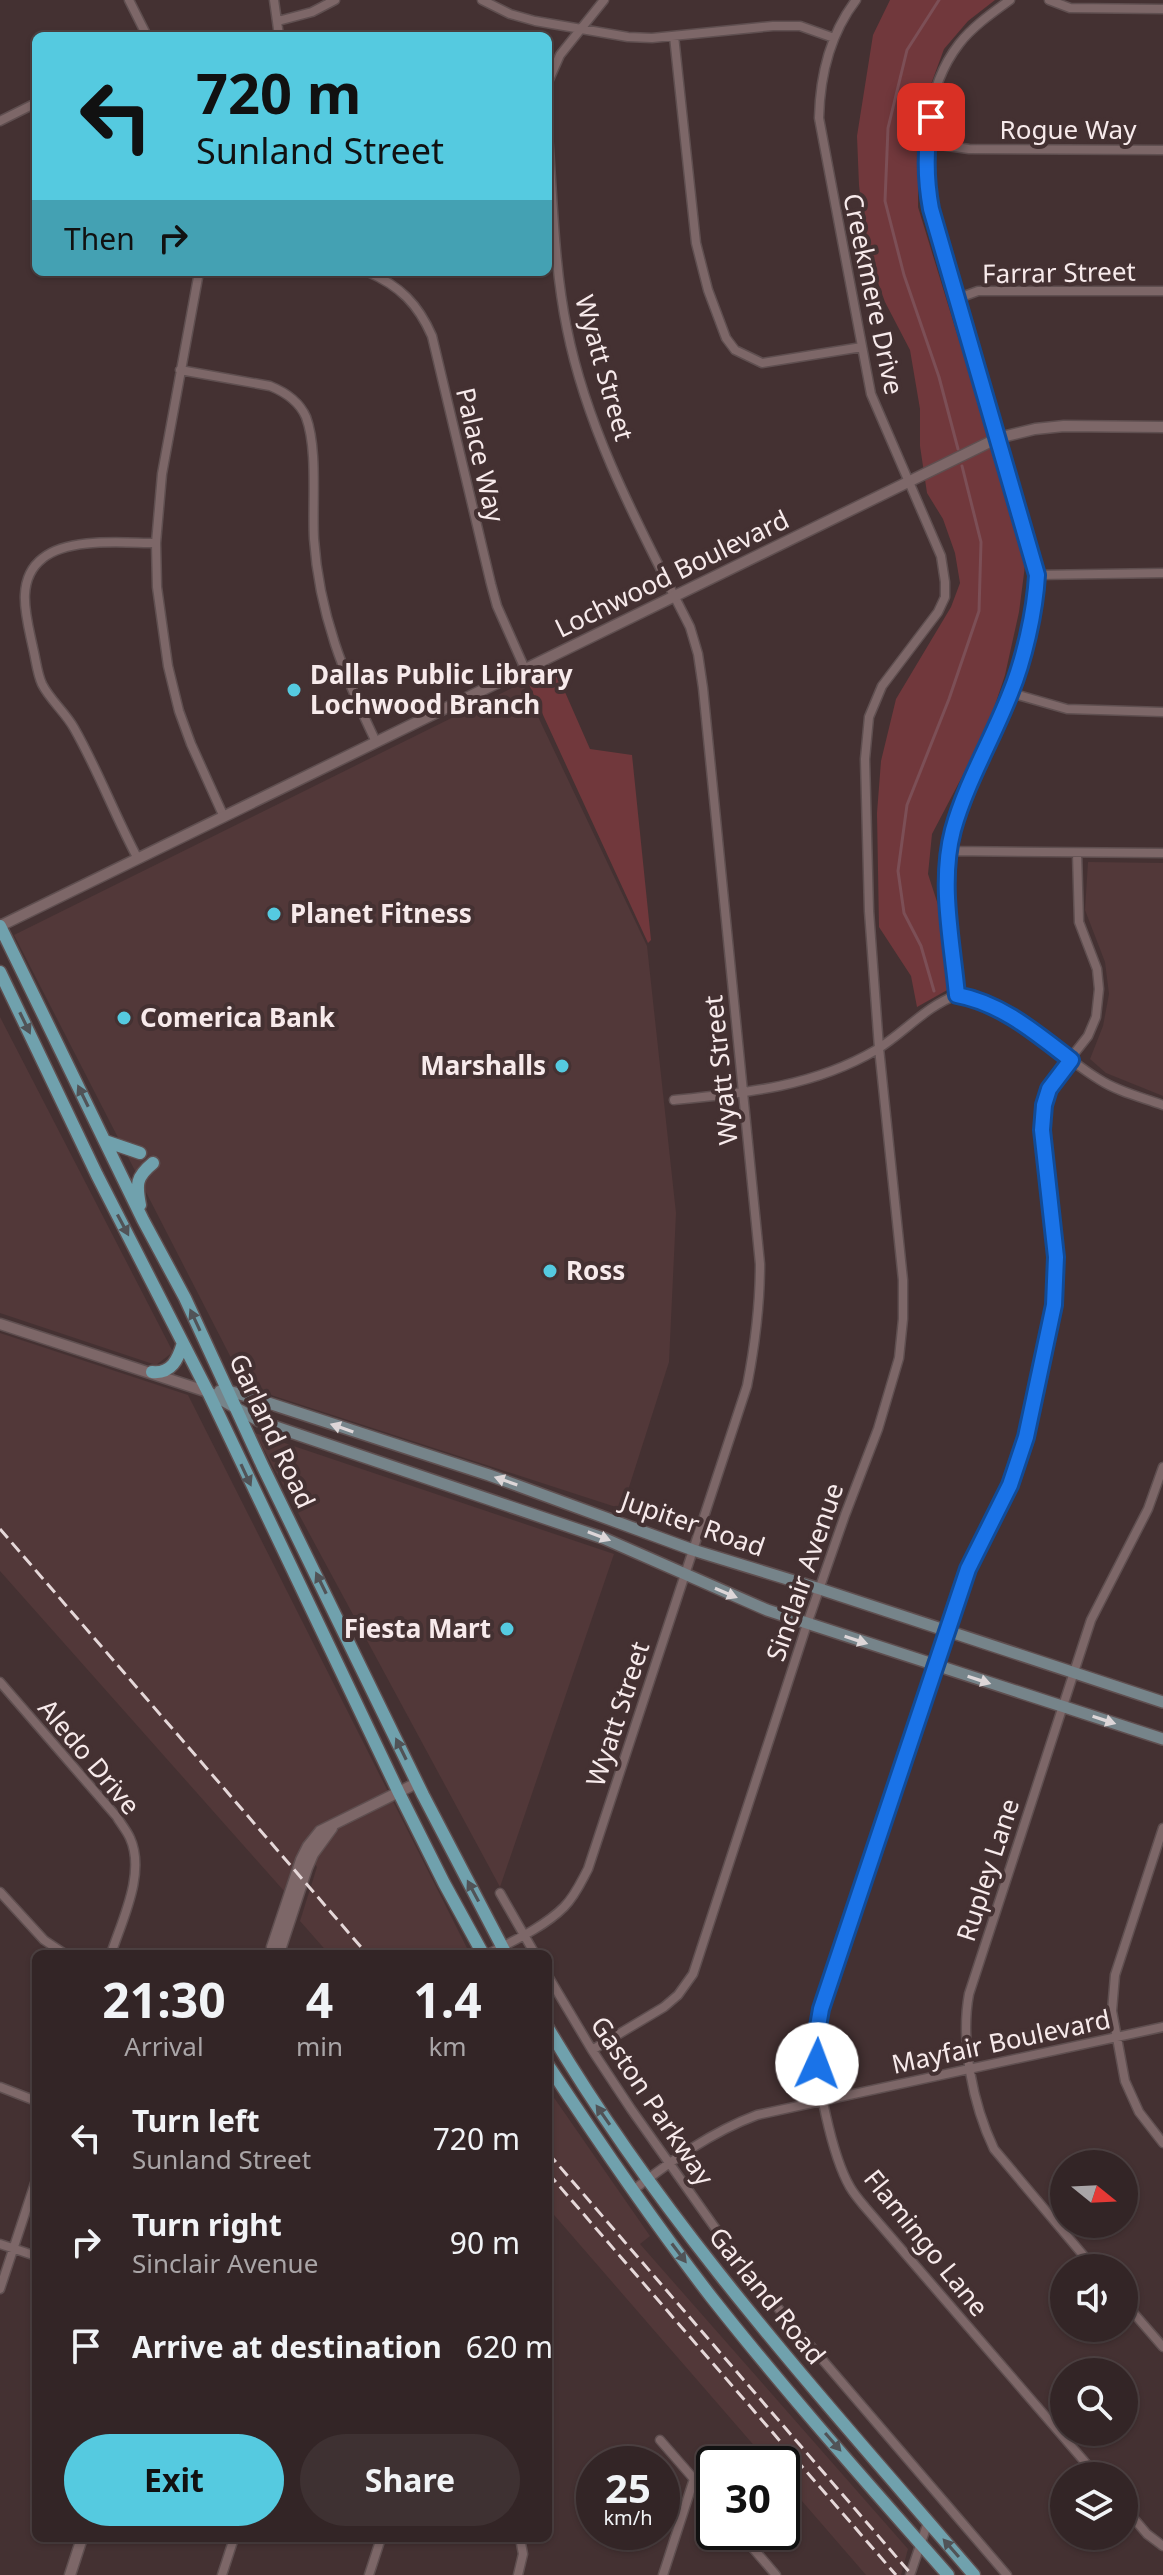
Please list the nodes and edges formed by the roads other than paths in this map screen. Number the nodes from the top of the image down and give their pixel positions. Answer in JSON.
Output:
{"nodes":[{"id":1,"x":129,"y":0,"type":"edge"},
{"id":2,"x":274,"y":0,"type":"edge"},
{"id":3,"x":335,"y":0,"type":"edge"},
{"id":4,"x":482,"y":0,"type":"edge"},
{"id":5,"x":604,"y":0,"type":"edge"},
{"id":6,"x":856,"y":0,"type":"edge"},
{"id":7,"x":1010,"y":0,"type":"edge"},
{"id":8,"x":1049,"y":0,"type":"edge"},
{"id":9,"x":1163,"y":9,"type":"edge"},
{"id":10,"x":278,"y":21,"type":"junction"},
{"id":11,"x":579,"y":30,"type":"junction"},
{"id":12,"x":145,"y":32,"type":"edge"},
{"id":13,"x":279,"y":32,"type":"edge"},
{"id":14,"x":674,"y":36,"type":"junction"},
{"id":15,"x":834,"y":38,"type":"junction"},
{"id":16,"x":552,"y":73,"type":"edge"},
{"id":17,"x":32,"y":105,"type":"edge"},
{"id":18,"x":0,"y":121,"type":"edge"},
{"id":19,"x":926,"y":143,"type":"junction"},
{"id":20,"x":1163,"y":150,"type":"edge"},
{"id":21,"x":552,"y":194,"type":"edge"},
{"id":22,"x":198,"y":276,"type":"edge"},
{"id":23,"x":376,"y":276,"type":"edge"},
{"id":24,"x":1163,"y":291,"type":"edge"},
{"id":25,"x":956,"y":299,"type":"junction"},
{"id":26,"x":862,"y":347,"type":"junction"},
{"id":27,"x":180,"y":370,"type":"junction"},
{"id":28,"x":1163,"y":427,"type":"edge"},
{"id":29,"x":998,"y":438,"type":"junction"},
{"id":30,"x":909,"y":481,"type":"junction"},
{"id":31,"x":156,"y":543,"type":"junction"},
{"id":32,"x":1163,"y":573,"type":"edge"},
{"id":33,"x":1037,"y":575,"type":"junction"},
{"id":34,"x":675,"y":597,"type":"junction"},
{"id":35,"x":525,"y":669,"type":"junction"},
{"id":36,"x":1011,"y":693,"type":"junction"},
{"id":37,"x":1163,"y":712,"type":"edge"},
{"id":38,"x":376,"y":742,"type":"junction"},
{"id":39,"x":224,"y":817,"type":"junction"},
{"id":40,"x":949,"y":851,"type":"junction"},
{"id":41,"x":1077,"y":853,"type":"junction"},
{"id":42,"x":1163,"y":853,"type":"edge"},
{"id":43,"x":138,"y":859,"type":"junction"},
{"id":44,"x":0,"y":926,"type":"edge"},
{"id":45,"x":0,"y":972,"type":"edge"},
{"id":46,"x":957,"y":995,"type":"junction"},
{"id":47,"x":879,"y":1048,"type":"junction"},
{"id":48,"x":1071,"y":1060,"type":"junction"},
{"id":49,"x":743,"y":1093,"type":"junction"},
{"id":50,"x":674,"y":1100,"type":"dead end"},
{"id":51,"x":1163,"y":1105,"type":"edge"},
{"id":52,"x":105,"y":1141,"type":"junction"},
{"id":53,"x":140,"y":1153,"type":"dead end"},
{"id":54,"x":153,"y":1163,"type":"dead end"},
{"id":55,"x":143,"y":1220,"type":"junction"},
{"id":56,"x":0,"y":1324,"type":"edge"},
{"id":57,"x":183,"y":1343,"type":"junction"},
{"id":58,"x":152,"y":1372,"type":"junction"},
{"id":59,"x":228,"y":1391,"type":"junction"},
{"id":60,"x":208,"y":1392,"type":"junction"},
{"id":61,"x":237,"y":1410,"type":"junction"},
{"id":62,"x":387,"y":1443,"type":"junction"},
{"id":63,"x":392,"y":1465,"type":"junction"},
{"id":64,"x":1163,"y":1467,"type":"edge"},
{"id":65,"x":568,"y":1503,"type":"junction"},
{"id":66,"x":566,"y":1525,"type":"junction"},
{"id":67,"x":693,"y":1550,"type":"junction"},
{"id":68,"x":306,"y":1553,"type":"junction"},
{"id":69,"x":287,"y":1562,"type":"junction"},
{"id":70,"x":684,"y":1575,"type":"junction"},
{"id":71,"x":820,"y":1589,"type":"junction"},
{"id":72,"x":807,"y":1624,"type":"junction"},
{"id":73,"x":946,"y":1631,"type":"junction"},
{"id":74,"x":934,"y":1666,"type":"junction"},
{"id":75,"x":1073,"y":1672,"type":"junction"},
{"id":76,"x":368,"y":1678,"type":"junction"},
{"id":77,"x":0,"y":1682,"type":"edge"},
{"id":78,"x":349,"y":1688,"type":"junction"},
{"id":79,"x":1163,"y":1702,"type":"edge"},
{"id":80,"x":1061,"y":1706,"type":"junction"},
{"id":81,"x":1163,"y":1739,"type":"edge"},
{"id":82,"x":417,"y":1783,"type":"junction"},
{"id":83,"x":399,"y":1793,"type":"junction"},
{"id":84,"x":1163,"y":1828,"type":"edge"},
{"id":85,"x":0,"y":1892,"type":"edge"},
{"id":86,"x":500,"y":1893,"type":"dead end"},
{"id":87,"x":523,"y":1934,"type":"junction"},
{"id":88,"x":59,"y":1950,"type":"edge"},
{"id":89,"x":112,"y":1950,"type":"edge"},
{"id":90,"x":273,"y":1950,"type":"edge"},
{"id":91,"x":483,"y":1950,"type":"edge"},
{"id":92,"x":504,"y":1950,"type":"edge"},
{"id":93,"x":533,"y":1950,"type":"edge"},
{"id":94,"x":552,"y":1983,"type":"edge"},
{"id":95,"x":1163,"y":2027,"type":"edge"},
{"id":96,"x":552,"y":2034,"type":"edge"},
{"id":97,"x":1116,"y":2037,"type":"junction"},
{"id":98,"x":592,"y":2050,"type":"junction"},
{"id":99,"x":971,"y":2069,"type":"junction"},
{"id":100,"x":552,"y":2071,"type":"edge"},
{"id":101,"x":0,"y":2087,"type":"edge"},
{"id":102,"x":32,"y":2099,"type":"edge"},
{"id":103,"x":824,"y":2100,"type":"junction"},
{"id":104,"x":1163,"y":2143,"type":"edge"},
{"id":105,"x":668,"y":2163,"type":"junction"},
{"id":106,"x":648,"y":2178,"type":"junction"},
{"id":107,"x":632,"y":2191,"type":"junction"},
{"id":108,"x":32,"y":2192,"type":"edge"},
{"id":109,"x":0,"y":2244,"type":"edge"},
{"id":110,"x":13,"y":2249,"type":"junction"},
{"id":111,"x":1082,"y":2254,"type":"edge"},
{"id":112,"x":32,"y":2255,"type":"edge"},
{"id":113,"x":0,"y":2289,"type":"edge"},
{"id":114,"x":1138,"y":2318,"type":"edge"},
{"id":115,"x":1163,"y":2347,"type":"edge"},
{"id":116,"x":797,"y":2370,"type":"junction"},
{"id":117,"x":782,"y":2383,"type":"junction"},
{"id":118,"x":660,"y":2440,"type":"dead end"},
{"id":119,"x":1085,"y":2462,"type":"edge"},
{"id":120,"x":694,"y":2479,"type":"junction"},
{"id":121,"x":696,"y":2481,"type":"edge"},
{"id":122,"x":928,"y":2522,"type":"junction"},
{"id":123,"x":1138,"y":2523,"type":"edge"},
{"id":124,"x":81,"y":2542,"type":"edge"},
{"id":125,"x":233,"y":2542,"type":"edge"},
{"id":126,"x":380,"y":2542,"type":"edge"},
{"id":127,"x":521,"y":2542,"type":"edge"},
{"id":128,"x":920,"y":2543,"type":"junction"},
{"id":129,"x":1163,"y":2546,"type":"edge"},
{"id":130,"x":754,"y":2550,"type":"edge"},
{"id":131,"x":70,"y":2575,"type":"edge"},
{"id":132,"x":222,"y":2575,"type":"edge"},
{"id":133,"x":369,"y":2575,"type":"edge"},
{"id":134,"x":518,"y":2575,"type":"edge"},
{"id":135,"x":663,"y":2575,"type":"edge"},
{"id":136,"x":776,"y":2575,"type":"edge"},
{"id":137,"x":910,"y":2575,"type":"edge"},
{"id":138,"x":948,"y":2575,"type":"edge"},
{"id":139,"x":974,"y":2575,"type":"edge"},
{"id":140,"x":1007,"y":2575,"type":"edge"}],
"edges":[{"from":1,"to":12,"type":"street"},
{"from":2,"to":10,"type":"street"},
{"from":3,"to":10,"type":"street"},
{"from":4,"to":11,"type":"street"},
{"from":5,"to":11,"type":"street"},
{"from":6,"to":15,"type":"street","name":"Creekmere Drive"},
{"from":7,"to":19,"type":"street"},
{"from":8,"to":9,"type":"street"},
{"from":10,"to":13,"type":"street"},
{"from":11,"to":14,"type":"street"},
{"from":11,"to":16,"type":"street"},
{"from":14,"to":15,"type":"street"},
{"from":14,"to":26,"type":"street"},
{"from":15,"to":26,"type":"street","name":"Creekmere Drive"},
{"from":17,"to":18,"type":"street"},
{"from":19,"to":20,"type":"street","name":"Rogue Way"},
{"from":19,"to":25,"type":"street"},
{"from":21,"to":34,"type":"street","name":"Wyatt Street"},
{"from":22,"to":27,"type":"street"},
{"from":23,"to":35,"type":"street","name":"Palace Way"},
{"from":24,"to":25,"type":"street","name":"Farrar Street"},
{"from":25,"to":29,"type":"street"},
{"from":26,"to":30,"type":"street","name":"Creekmere Drive"},
{"from":27,"to":31,"type":"street"},
{"from":27,"to":38,"type":"street"},
{"from":28,"to":29,"type":"street","name":"Lochwood Boulevard"},
{"from":29,"to":30,"type":"street","name":"Lochwood Boulevard"},
{"from":29,"to":33,"type":"street"},
{"from":30,"to":34,"type":"street","name":"Lochwood Boulevard"},
{"from":30,"to":47,"type":"street","name":"Creekmere Drive"},
{"from":31,"to":39,"type":"street"},
{"from":31,"to":43,"type":"street"},
{"from":32,"to":33,"type":"street"},
{"from":33,"to":36,"type":"street"},
{"from":34,"to":35,"type":"street","name":"Lochwood Boulevard"},
{"from":34,"to":49,"type":"street","name":"Wyatt Street"},
{"from":35,"to":38,"type":"street","name":"Lochwood Boulevard"},
{"from":36,"to":37,"type":"street"},
{"from":36,"to":40,"type":"street"},
{"from":38,"to":39,"type":"street","name":"Lochwood Boulevard"},
{"from":39,"to":43,"type":"street","name":"Lochwood Boulevard"},
{"from":40,"to":41,"type":"street"},
{"from":40,"to":46,"type":"street"},
{"from":41,"to":42,"type":"street"},
{"from":41,"to":48,"type":"street","name":"Flamingo Lane"},
{"from":43,"to":44,"type":"street","name":"Lochwood Boulevard"},
{"from":52,"to":44,"type":"main road","name":"Garland Road","one_way":true},
{"from":45,"to":57,"type":"main road","name":"Garland Road","one_way":true},
{"from":46,"to":47,"type":"street"},
{"from":46,"to":48,"type":"street"},
{"from":47,"to":49,"type":"street"},
{"from":47,"to":71,"type":"street","name":"Sinclair Avenue"},
{"from":48,"to":51,"type":"street"},
{"from":48,"to":73,"type":"street","name":"Flamingo Lane"},
{"from":49,"to":50,"type":"street"},
{"from":49,"to":67,"type":"street","name":"Wyatt Street"},
{"from":52,"to":53,"type":"main road"},
{"from":52,"to":55,"type":"main road","name":"Garland Road"},
{"from":54,"to":55,"type":"main road"},
{"from":59,"to":55,"type":"main road","name":"Garland Road","one_way":true},
{"from":56,"to":58,"type":"street","name":"Jupiter Road"},
{"from":57,"to":58,"type":"main road"},
{"from":57,"to":60,"type":"main road","name":"Garland Road"},
{"from":58,"to":60,"type":"street","name":"Jupiter Road"},
{"from":59,"to":60,"type":"main road","name":"Jupiter Road"},
{"from":59,"to":61,"type":"main road","name":"Garland Road"},
{"from":62,"to":59,"type":"main road","name":"Jupiter Road","one_way":true},
{"from":60,"to":61,"type":"main road","name":"Jupiter Road"},
{"from":60,"to":69,"type":"main road","name":"Garland Road","one_way":true},
{"from":61,"to":63,"type":"main road","name":"Jupiter Road"},
{"from":61,"to":68,"type":"main road","name":"Garland Road"},
{"from":62,"to":63,"type":"main road"},
{"from":65,"to":62,"type":"main road","name":"Jupiter Road","one_way":true},
{"from":63,"to":66,"type":"main road","name":"Jupiter Road"},
{"from":64,"to":75,"type":"street","name":"Rupley Lane"},
{"from":65,"to":66,"type":"main road"},
{"from":65,"to":67,"type":"main road","name":"Jupiter Road"},
{"from":66,"to":70,"type":"main road","name":"Jupiter Road","one_way":true},
{"from":67,"to":70,"type":"street","name":"Wyatt Street"},
{"from":67,"to":71,"type":"main road","name":"Jupiter Road"},
{"from":68,"to":69,"type":"main road"},
{"from":76,"to":68,"type":"main road","name":"Garland Road","one_way":true},
{"from":69,"to":78,"type":"main road","name":"Garland Road"},
{"from":70,"to":72,"type":"main road","name":"Jupiter Road","one_way":true},
{"from":70,"to":87,"type":"street","name":"Wyatt Street"},
{"from":71,"to":72,"type":"street","name":"Sinclair Avenue"},
{"from":71,"to":73,"type":"main road","name":"Jupiter Road"},
{"from":72,"to":74,"type":"main road","name":"Jupiter Road","one_way":true},
{"from":72,"to":98,"type":"street","name":"Sinclair Avenue"},
{"from":73,"to":74,"type":"street","name":"Flamingo Lane"},
{"from":73,"to":75,"type":"main road","name":"Jupiter Road"},
{"from":74,"to":80,"type":"main road","name":"Jupiter Road","one_way":true},
{"from":74,"to":103,"type":"street","name":"Flamingo Lane"},
{"from":75,"to":79,"type":"main road","name":"Jupiter Road"},
{"from":75,"to":80,"type":"street","name":"Rupley Lane"},
{"from":76,"to":78,"type":"main road"},
{"from":82,"to":76,"type":"main road","name":"Garland Road","one_way":true},
{"from":77,"to":89,"type":"street","name":"Aledo Drive"},
{"from":78,"to":83,"type":"main road","name":"Garland Road"},
{"from":80,"to":81,"type":"main road","name":"Jupiter Road","one_way":true},
{"from":80,"to":99,"type":"street","name":"Rupley Lane"},
{"from":82,"to":83,"type":"street"},
{"from":92,"to":82,"type":"main road","name":"Garland Road","one_way":true},
{"from":83,"to":90,"type":"street"},
{"from":83,"to":91,"type":"main road","name":"Garland Road"},
{"from":84,"to":97,"type":"street"},
{"from":85,"to":88,"type":"street"},
{"from":86,"to":87,"type":"street"},
{"from":87,"to":92,"type":"street","name":"Wyatt Street"},
{"from":87,"to":93,"type":"street"},
{"from":94,"to":98,"type":"street","name":"Gaston Parkway"},
{"from":95,"to":97,"type":"street","name":"Mayfair Boulevard"},
{"from":106,"to":96,"type":"main road","name":"Garland Road","one_way":true},
{"from":97,"to":99,"type":"street","name":"Mayfair Boulevard"},
{"from":97,"to":104,"type":"street"},
{"from":98,"to":105,"type":"street","name":"Gaston Parkway"},
{"from":99,"to":103,"type":"street","name":"Mayfair Boulevard"},
{"from":99,"to":111,"type":"street","name":"Rupley Lane"},
{"from":100,"to":107,"type":"main road","name":"Garland Road"},
{"from":101,"to":102,"type":"street"},
{"from":103,"to":105,"type":"street","name":"Mayfair Boulevard"},
{"from":103,"to":119,"type":"street","name":"Flamingo Lane"},
{"from":105,"to":106,"type":"street","name":"Mayfair Boulevard"},
{"from":105,"to":140,"type":"street","name":"Gaston Parkway"},
{"from":106,"to":107,"type":"street","name":"Mayfair Boulevard"},
{"from":106,"to":116,"type":"main road","name":"Garland Road"},
{"from":107,"to":117,"type":"main road","name":"Garland Road","one_way":true},
{"from":108,"to":110,"type":"street"},
{"from":109,"to":110,"type":"street"},
{"from":110,"to":112,"type":"street"},
{"from":110,"to":113,"type":"street"},
{"from":114,"to":115,"type":"street"},
{"from":116,"to":117,"type":"main road"},
{"from":116,"to":122,"type":"main road","name":"Garland Road"},
{"from":117,"to":128,"type":"main road","name":"Garland Road","one_way":true},
{"from":118,"to":120,"type":"street"},
{"from":120,"to":121,"type":"street"},
{"from":120,"to":135,"type":"street"},
{"from":122,"to":128,"type":"street"},
{"from":139,"to":122,"type":"main road","name":"Garland Road","one_way":true},
{"from":123,"to":129,"type":"street"},
{"from":124,"to":131,"type":"street"},
{"from":125,"to":132,"type":"street"},
{"from":126,"to":133,"type":"street"},
{"from":127,"to":134,"type":"street"},
{"from":128,"to":137,"type":"street"},
{"from":128,"to":138,"type":"main road","name":"Garland Road"},
{"from":130,"to":136,"type":"street"}]}
